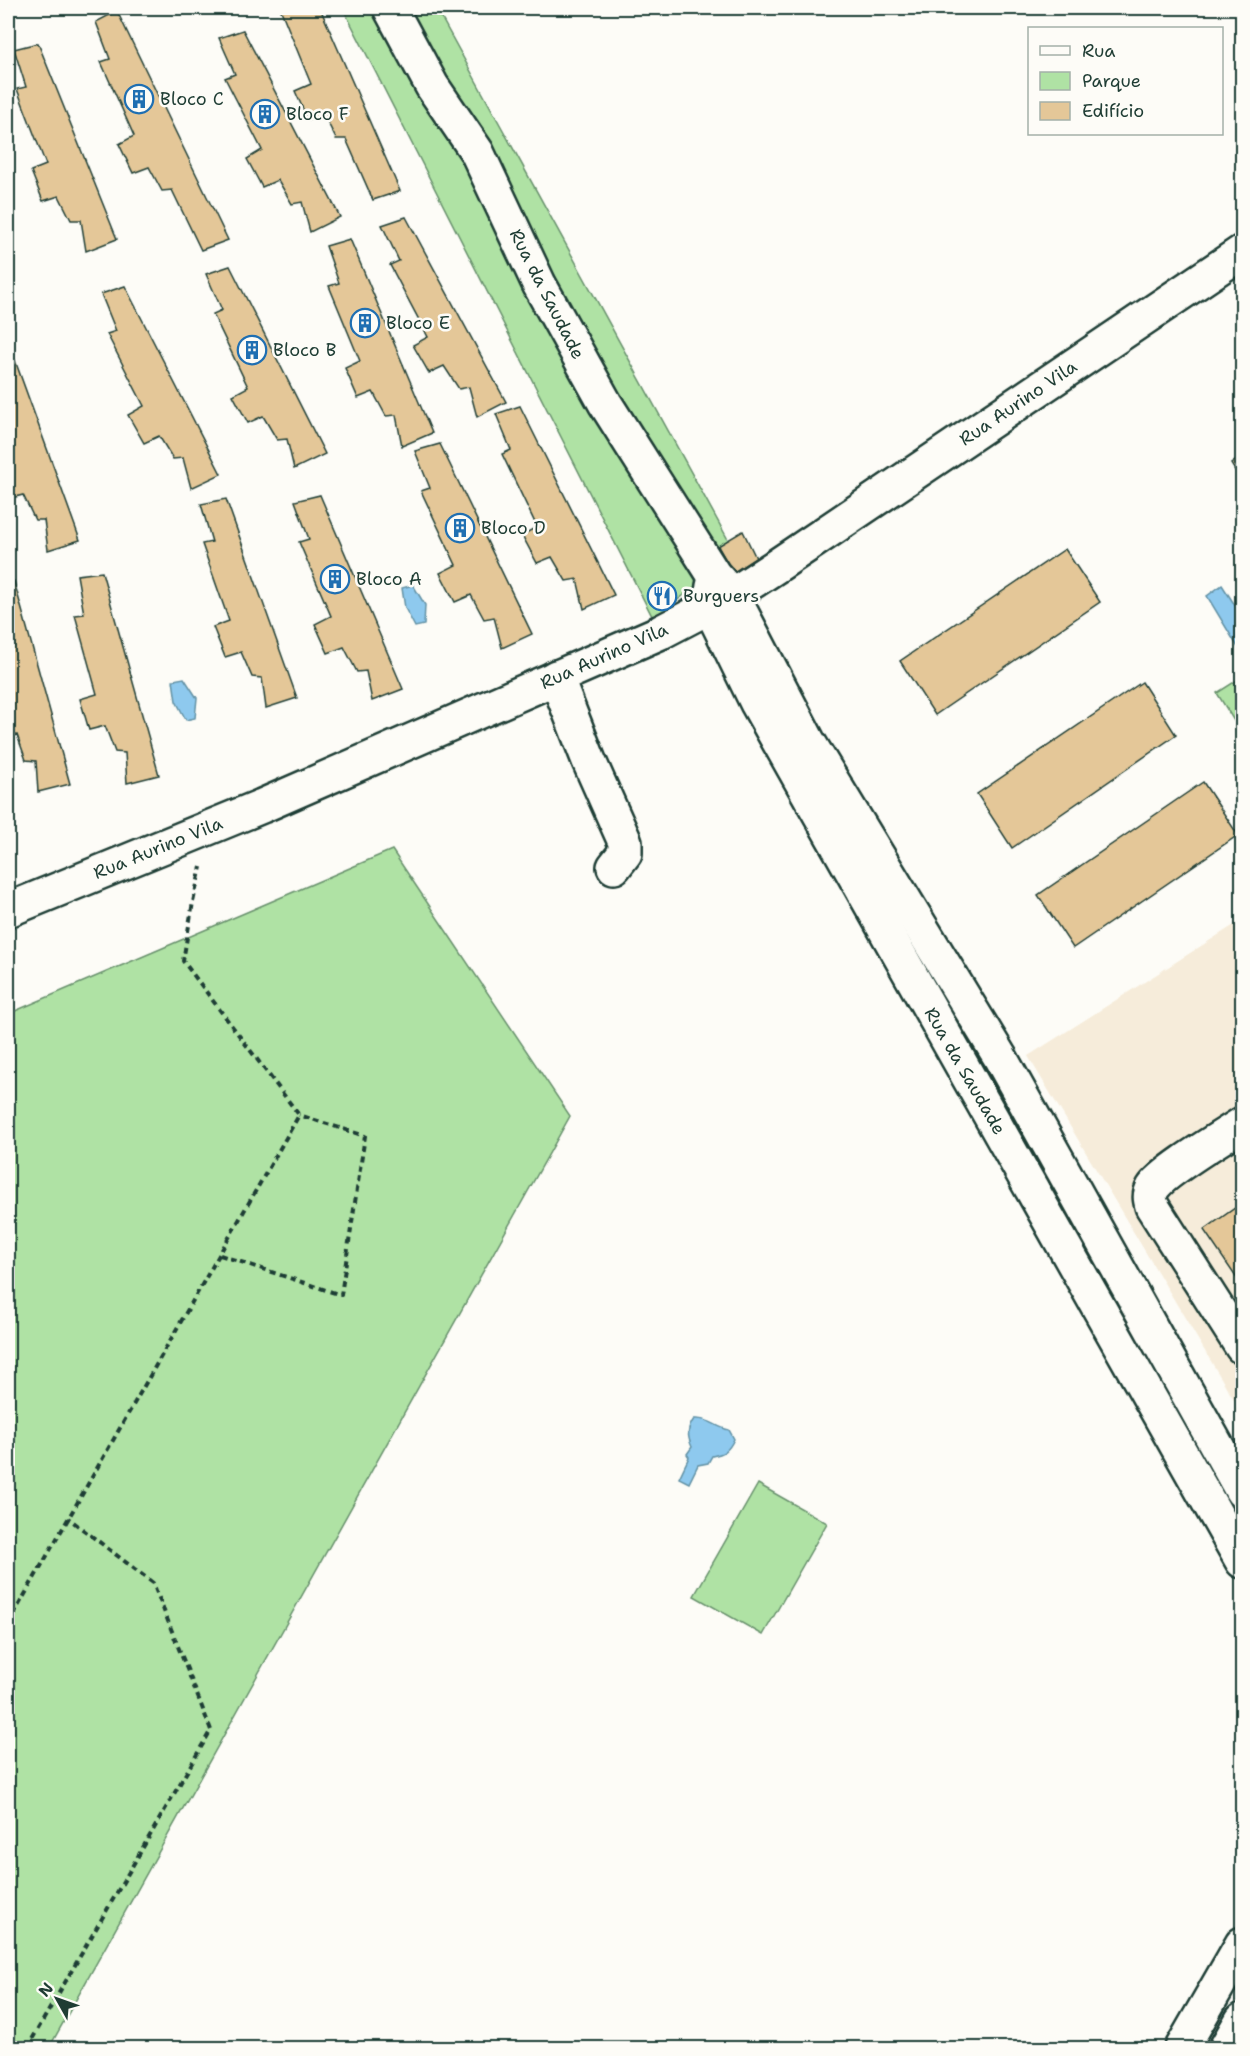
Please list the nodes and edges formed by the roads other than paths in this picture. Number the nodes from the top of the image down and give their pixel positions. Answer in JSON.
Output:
{"nodes":[{"id":1,"x":390,"y":8,"type":"edge"},
{"id":2,"x":1242,"y":252,"type":"edge"},
{"id":3,"x":719,"y":593,"type":"junction"},
{"id":4,"x":556,"y":677,"type":"junction"},
{"id":5,"x":614,"y":867,"type":"dead end"},
{"id":6,"x":8,"y":910,"type":"edge"},
{"id":7,"x":1242,"y":1124,"type":"edge"},
{"id":8,"x":1242,"y":1347,"type":"edge"},
{"id":9,"x":1242,"y":1491,"type":"edge"},
{"id":10,"x":1242,"y":1561,"type":"edge"},
{"id":11,"x":1242,"y":1944,"type":"edge"},
{"id":12,"x":1242,"y":2020,"type":"edge"},
{"id":13,"x":1182,"y":2049,"type":"edge"},
{"id":14,"x":1226,"y":2049,"type":"edge"}],
"edges":[{"from":1,"to":3,"type":"street","name":"Rua da Saudade"},
{"from":2,"to":3,"type":"street","name":"Rua Aurino Vila"},
{"from":3,"to":4,"type":"street","name":"Rua Aurino Vila"},
{"from":3,"to":9,"type":"street","name":"Rua da Saudade"},
{"from":3,"to":10,"type":"street","name":"Rua da Saudade"},
{"from":4,"to":5,"type":"street"},
{"from":4,"to":6,"type":"street","name":"Rua Aurino Vila"},
{"from":7,"to":8,"type":"street"},
{"from":11,"to":13,"type":"street"},
{"from":12,"to":14,"type":"street"}]}
